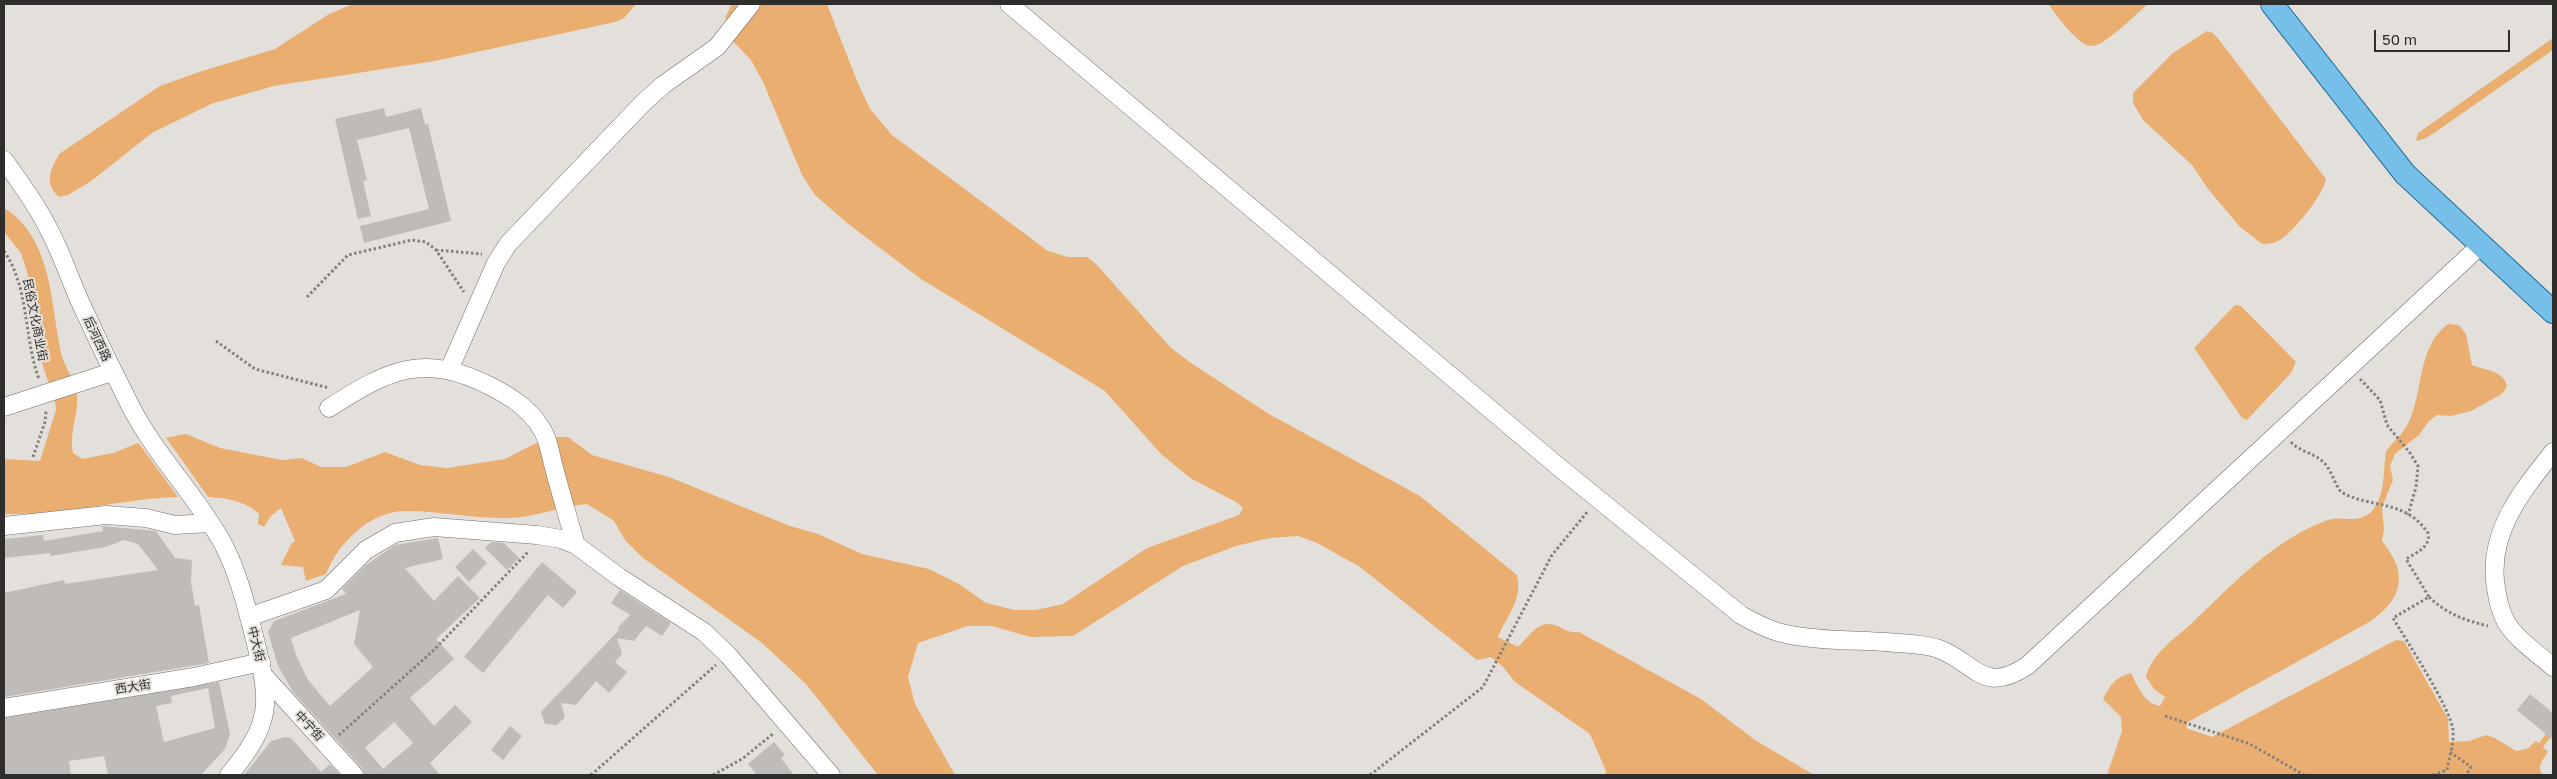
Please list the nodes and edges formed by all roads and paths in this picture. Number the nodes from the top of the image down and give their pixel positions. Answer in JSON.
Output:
{"nodes":[{"id":1,"x":751,"y":4,"type":"edge"},
{"id":2,"x":1008,"y":4,"type":"edge"},
{"id":3,"x":2272,"y":4,"type":"edge"},
{"id":4,"x":4,"y":160,"type":"edge"},
{"id":5,"x":2481,"y":245,"type":"junction"},
{"id":6,"x":4,"y":250,"type":"edge"},
{"id":7,"x":436,"y":250,"type":"junction"},
{"id":8,"x":501,"y":256,"type":"junction"},
{"id":9,"x":308,"y":297,"type":"dead end"},
{"id":10,"x":476,"y":309,"type":"junction"},
{"id":11,"x":2553,"y":312,"type":"edge"},
{"id":12,"x":216,"y":341,"type":"dead end"},
{"id":13,"x":2349,"y":366,"type":"junction"},
{"id":14,"x":449,"y":370,"type":"junction"},
{"id":15,"x":112,"y":372,"type":"junction"},
{"id":16,"x":352,"y":393,"type":"junction"},
{"id":17,"x":45,"y":394,"type":"junction"},
{"id":18,"x":4,"y":407,"type":"edge"},
{"id":19,"x":329,"y":408,"type":"dead end"},
{"id":20,"x":2280,"y":430,"type":"junction"},
{"id":21,"x":2553,"y":452,"type":"edge"},
{"id":22,"x":33,"y":457,"type":"dead end"},
{"id":23,"x":1599,"y":500,"type":"junction"},
{"id":24,"x":2408,"y":515,"type":"junction"},
{"id":25,"x":206,"y":518,"type":"junction"},
{"id":26,"x":4,"y":526,"type":"edge"},
{"id":27,"x":537,"y":534,"type":"junction"},
{"id":28,"x":576,"y":545,"type":"junction"},
{"id":29,"x":2429,"y":597,"type":"junction"},
{"id":30,"x":249,"y":617,"type":"junction"},
{"id":31,"x":2516,"y":634,"type":"junction"},
{"id":32,"x":728,"y":655,"type":"junction"},
{"id":33,"x":2553,"y":666,"type":"edge"},
{"id":34,"x":262,"y":669,"type":"junction"},
{"id":35,"x":4,"y":708,"type":"edge"},
{"id":36,"x":2166,"y":716,"type":"dead end"},
{"id":37,"x":786,"y":723,"type":"junction"},
{"id":38,"x":328,"y":746,"type":"junction"},
{"id":39,"x":2450,"y":752,"type":"junction"},
{"id":40,"x":1376,"y":773,"type":"edge"},
{"id":41,"x":229,"y":775,"type":"edge"},
{"id":42,"x":354,"y":775,"type":"edge"},
{"id":43,"x":591,"y":775,"type":"edge"},
{"id":44,"x":712,"y":775,"type":"edge"},
{"id":45,"x":831,"y":775,"type":"edge"},
{"id":46,"x":1370,"y":775,"type":"edge"},
{"id":47,"x":2304,"y":775,"type":"edge"},
{"id":48,"x":2434,"y":775,"type":"edge"},
{"id":49,"x":2466,"y":775,"type":"edge"}],
"edges":[{"from":1,"to":8,"type":"street"},
{"from":2,"to":23,"type":"street"},
{"from":3,"to":5,"type":"main road"},
{"from":4,"to":15,"type":"street","name":"后河西路"},
{"from":5,"to":11,"type":"main road"},
{"from":5,"to":13,"type":"street"},
{"from":6,"to":17,"type":"path","name":"民俗文化商业街"},
{"from":7,"to":8,"type":"path"},
{"from":7,"to":9,"type":"path"},
{"from":7,"to":10,"type":"path"},
{"from":8,"to":10,"type":"street"},
{"from":10,"to":14,"type":"street"},
{"from":12,"to":16,"type":"path"},
{"from":13,"to":20,"type":"street"},
{"from":13,"to":24,"type":"path"},
{"from":14,"to":16,"type":"street"},
{"from":14,"to":28,"type":"street"},
{"from":15,"to":17,"type":"street"},
{"from":15,"to":25,"type":"street","name":"后河西路"},
{"from":16,"to":19,"type":"street"},
{"from":17,"to":18,"type":"street"},
{"from":17,"to":22,"type":"path","name":"民俗文化商业街"},
{"from":20,"to":23,"type":"street"},
{"from":20,"to":24,"type":"path"},
{"from":21,"to":31,"type":"street"},
{"from":23,"to":40,"type":"path"},
{"from":24,"to":29,"type":"path"},
{"from":25,"to":26,"type":"street"},
{"from":25,"to":30,"type":"street","name":"中大街"},
{"from":27,"to":28,"type":"street"},
{"from":27,"to":30,"type":"street"},
{"from":27,"to":38,"type":"path"},
{"from":28,"to":32,"type":"street"},
{"from":29,"to":31,"type":"path"},
{"from":29,"to":39,"type":"path"},
{"from":30,"to":34,"type":"street","name":"中大街"},
{"from":31,"to":33,"type":"street"},
{"from":32,"to":37,"type":"street"},
{"from":32,"to":43,"type":"path"},
{"from":34,"to":35,"type":"street","name":"西大街"},
{"from":34,"to":38,"type":"street","name":"中宁街"},
{"from":34,"to":41,"type":"street","name":"中大街"},
{"from":36,"to":47,"type":"path"},
{"from":37,"to":44,"type":"path"},
{"from":37,"to":45,"type":"street"},
{"from":38,"to":42,"type":"street","name":"中宁街"},
{"from":39,"to":48,"type":"path"},
{"from":39,"to":49,"type":"path"},
{"from":40,"to":46,"type":"path"}]}
